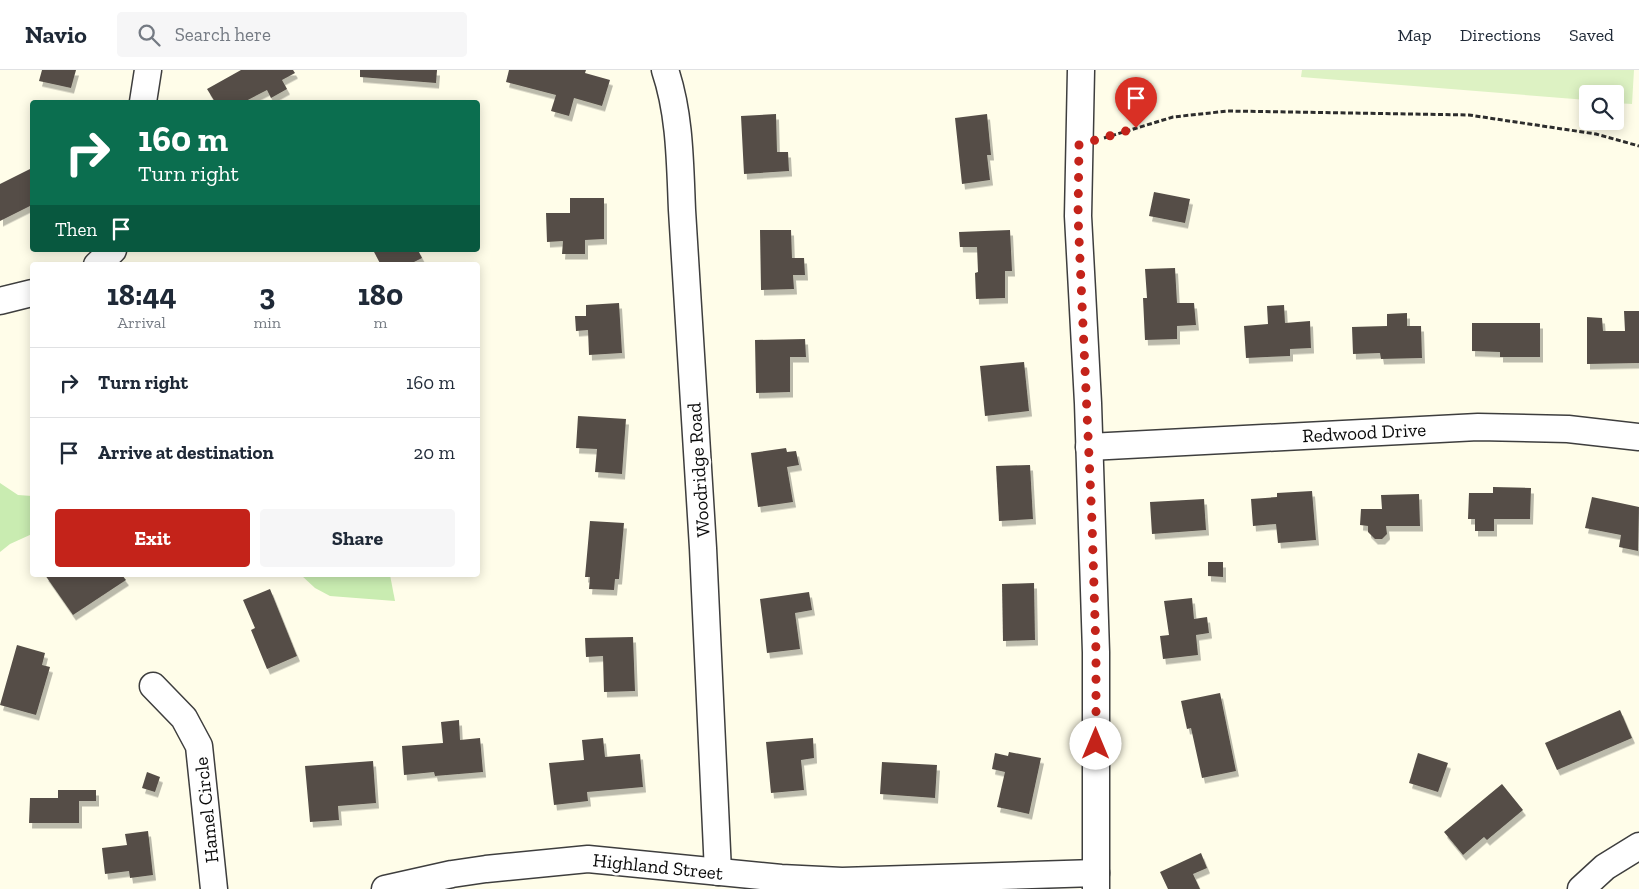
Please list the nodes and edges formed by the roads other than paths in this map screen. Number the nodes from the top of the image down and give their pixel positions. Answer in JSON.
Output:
{"nodes":[{"id":1,"x":148,"y":70,"type":"edge"},
{"id":2,"x":666,"y":70,"type":"edge"},
{"id":3,"x":1081,"y":70,"type":"edge"},
{"id":4,"x":143,"y":100,"type":"edge"},
{"id":5,"x":111,"y":252,"type":"edge"},
{"id":6,"x":100,"y":262,"type":"edge"},
{"id":7,"x":30,"y":294,"type":"edge"},
{"id":8,"x":0,"y":301,"type":"edge"},
{"id":9,"x":1639,"y":437,"type":"edge"},
{"id":10,"x":1089,"y":447,"type":"junction"},
{"id":11,"x":154,"y":686,"type":"dead end"},
{"id":12,"x":1639,"y":846,"type":"edge"},
{"id":13,"x":718,"y":872,"type":"junction"},
{"id":14,"x":1096,"y":881,"type":"edge"},
{"id":15,"x":214,"y":889,"type":"edge"},
{"id":16,"x":385,"y":889,"type":"edge"},
{"id":17,"x":1581,"y":889,"type":"edge"}],
"edges":[{"from":1,"to":4,"type":"street"},
{"from":2,"to":13,"type":"street","name":"Woodridge Road"},
{"from":3,"to":10,"type":"street"},
{"from":5,"to":6,"type":"street"},
{"from":7,"to":8,"type":"street"},
{"from":9,"to":10,"type":"street","name":"Redwood Drive"},
{"from":10,"to":14,"type":"street"},
{"from":11,"to":15,"type":"street","name":"Hamel Circle"},
{"from":12,"to":17,"type":"street"},
{"from":13,"to":14,"type":"street","name":"Highland Street"},
{"from":13,"to":16,"type":"street","name":"Highland Street"}]}
